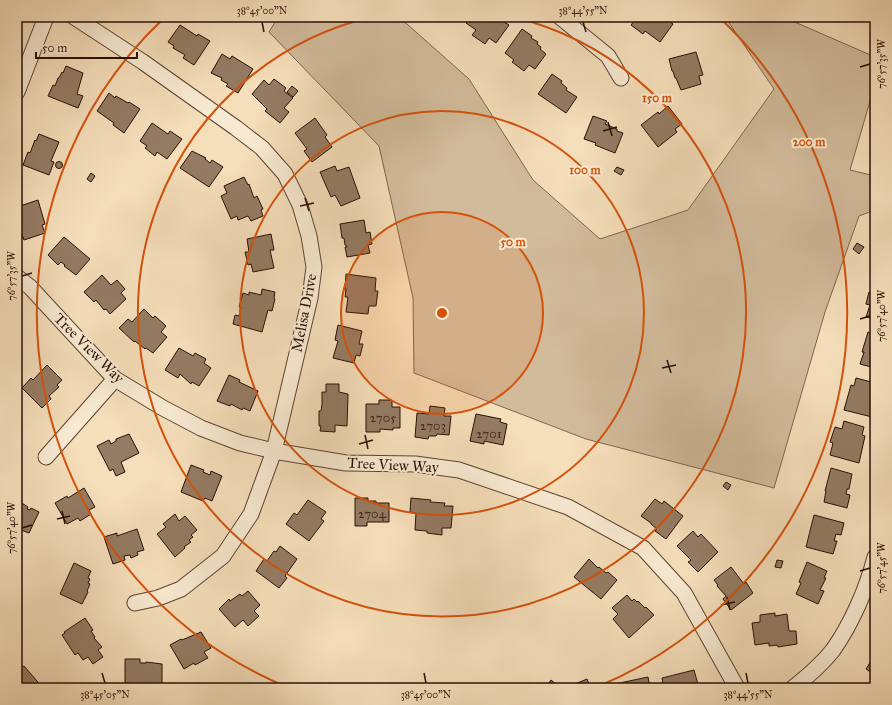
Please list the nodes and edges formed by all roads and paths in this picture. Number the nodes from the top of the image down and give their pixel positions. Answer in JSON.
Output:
{"nodes":[{"id":1,"x":46,"y":17,"type":"edge"},
{"id":2,"x":74,"y":17,"type":"edge"},
{"id":3,"x":560,"y":17,"type":"edge"},
{"id":4,"x":621,"y":78,"type":"dead end"},
{"id":5,"x":17,"y":92,"type":"edge"},
{"id":6,"x":17,"y":277,"type":"edge"},
{"id":7,"x":115,"y":379,"type":"junction"},
{"id":8,"x":274,"y":451,"type":"junction"},
{"id":9,"x":46,"y":458,"type":"dead end"},
{"id":10,"x":875,"y":557,"type":"edge"},
{"id":11,"x":135,"y":604,"type":"dead end"},
{"id":12,"x":737,"y":688,"type":"edge"},
{"id":13,"x":793,"y":688,"type":"edge"}],
"edges":[{"from":1,"to":5,"type":"street"},
{"from":2,"to":8,"type":"street","name":"Melisa Drive"},
{"from":3,"to":4,"type":"street"},
{"from":6,"to":7,"type":"street","name":"Tree View Way"},
{"from":7,"to":8,"type":"street","name":"Tree View Way"},
{"from":7,"to":9,"type":"street"},
{"from":8,"to":11,"type":"street","name":"Melisa Drive"},
{"from":8,"to":12,"type":"street","name":"Tree View Way"},
{"from":10,"to":13,"type":"street"}]}
